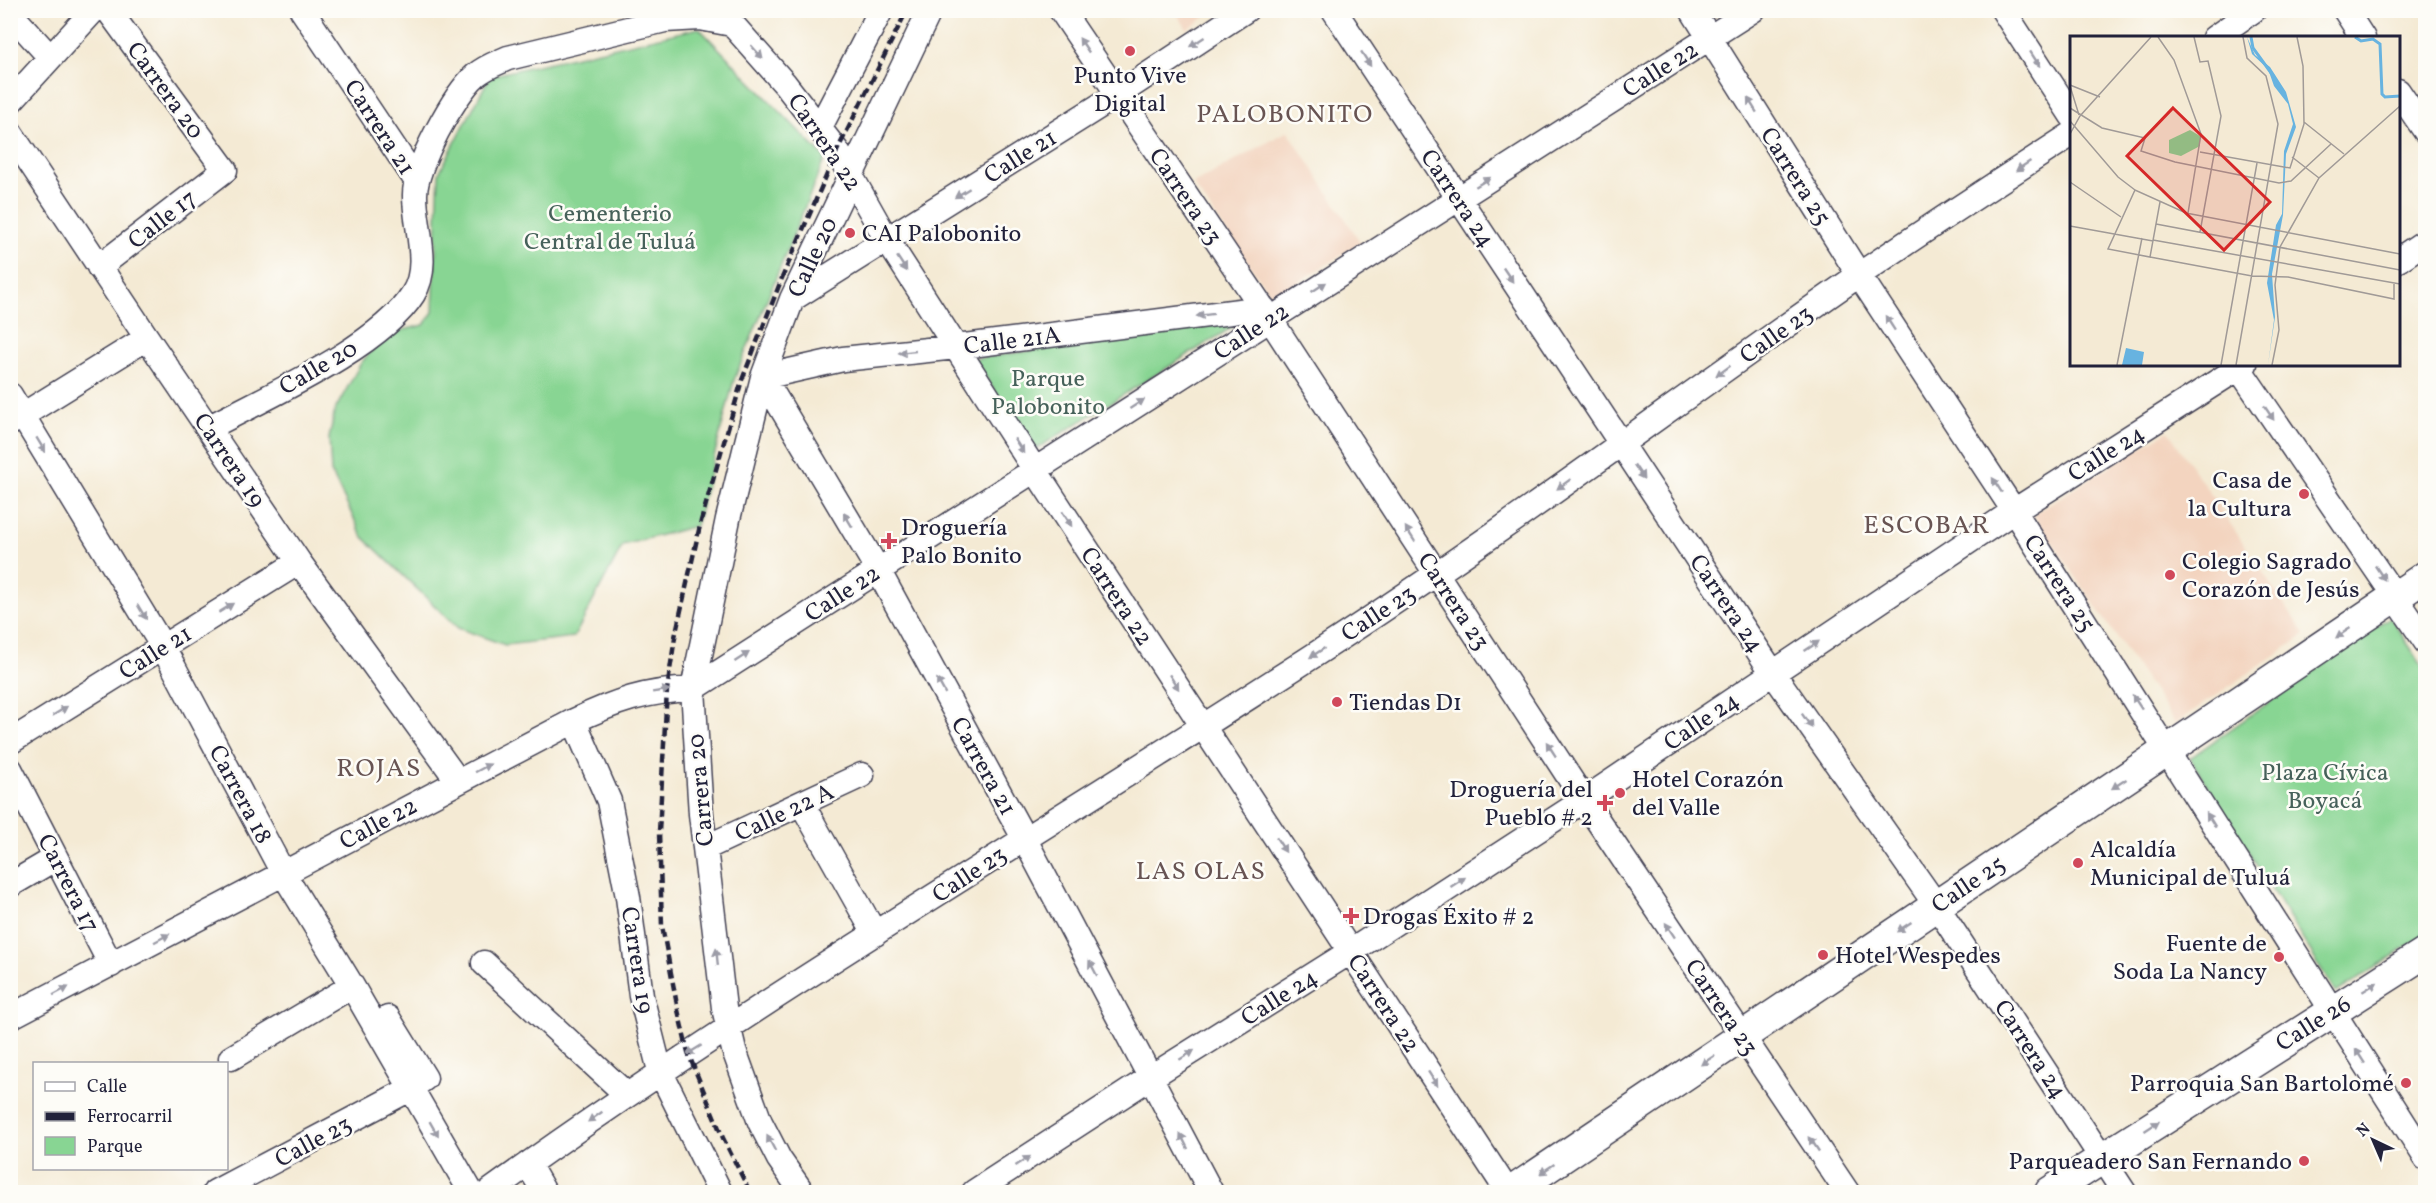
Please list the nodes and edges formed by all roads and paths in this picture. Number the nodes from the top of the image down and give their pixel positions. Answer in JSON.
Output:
{"nodes":[{"id":1,"x":94,"y":10,"type":"edge"},
{"id":2,"x":108,"y":10,"type":"edge"},
{"id":3,"x":302,"y":10,"type":"edge"},
{"id":4,"x":881,"y":10,"type":"edge"},
{"id":5,"x":930,"y":10,"type":"edge"},
{"id":6,"x":1061,"y":10,"type":"edge"},
{"id":7,"x":1246,"y":10,"type":"edge"},
{"id":8,"x":1334,"y":10,"type":"edge"},
{"id":9,"x":1692,"y":10,"type":"edge"},
{"id":10,"x":1753,"y":10,"type":"edge"},
{"id":11,"x":2003,"y":10,"type":"edge"},
{"id":12,"x":2254,"y":10,"type":"edge"},
{"id":13,"x":2345,"y":10,"type":"edge"},
{"id":14,"x":10,"y":13,"type":"edge"},
{"id":15,"x":724,"y":17,"type":"edge"},
{"id":16,"x":2217,"y":36,"type":"edge"},
{"id":17,"x":2362,"y":36,"type":"edge"},
{"id":18,"x":1710,"y":38,"type":"junction"},
{"id":19,"x":50,"y":57,"type":"junction"},
{"id":20,"x":2400,"y":94,"type":"edge"},
{"id":21,"x":1117,"y":95,"type":"junction"},
{"id":22,"x":10,"y":102,"type":"edge"},
{"id":23,"x":2070,"y":113,"type":"edge"},
{"id":24,"x":820,"y":127,"type":"junction"},
{"id":25,"x":10,"y":132,"type":"edge"},
{"id":26,"x":2426,"y":132,"type":"edge"},
{"id":27,"x":2070,"y":135,"type":"edge"},
{"id":28,"x":225,"y":170,"type":"joint"},
{"id":29,"x":851,"y":174,"type":"junction"},
{"id":30,"x":416,"y":180,"type":"junction"},
{"id":31,"x":1457,"y":198,"type":"junction"},
{"id":32,"x":887,"y":240,"type":"junction"},
{"id":33,"x":2426,"y":241,"type":"edge"},
{"id":34,"x":2400,"y":259,"type":"edge"},
{"id":35,"x":99,"y":267,"type":"junction"},
{"id":36,"x":1858,"y":275,"type":"junction"},
{"id":37,"x":415,"y":291,"type":"joint"},
{"id":38,"x":792,"y":299,"type":"junction"},
{"id":39,"x":1266,"y":313,"type":"junction"},
{"id":40,"x":147,"y":338,"type":"junction"},
{"id":41,"x":956,"y":347,"type":"junction"},
{"id":42,"x":2240,"y":366,"type":"edge"},
{"id":43,"x":763,"y":377,"type":"junction"},
{"id":44,"x":14,"y":411,"type":"edge"},
{"id":45,"x":208,"y":428,"type":"junction"},
{"id":46,"x":1621,"y":444,"type":"junction"},
{"id":47,"x":1035,"y":470,"type":"junction"},
{"id":48,"x":2014,"y":512,"type":"junction"},
{"id":49,"x":299,"y":562,"type":"junction"},
{"id":50,"x":878,"y":570,"type":"junction"},
{"id":51,"x":1437,"y":575,"type":"junction"},
{"id":52,"x":2426,"y":576,"type":"edge"},
{"id":53,"x":2396,"y":597,"type":"junction"},
{"id":54,"x":2426,"y":642,"type":"edge"},
{"id":55,"x":163,"y":647,"type":"junction"},
{"id":56,"x":1773,"y":673,"type":"junction"},
{"id":57,"x":693,"y":688,"type":"junction"},
{"id":58,"x":574,"y":721,"type":"junction"},
{"id":59,"x":1203,"y":728,"type":"junction"},
{"id":60,"x":10,"y":742,"type":"edge"},
{"id":61,"x":2168,"y":752,"type":"junction"},
{"id":62,"x":10,"y":769,"type":"edge"},
{"id":63,"x":862,"y":775,"type":"dead end"},
{"id":64,"x":458,"y":781,"type":"junction"},
{"id":65,"x":1584,"y":800,"type":"junction"},
{"id":66,"x":802,"y":804,"type":"junction"},
{"id":67,"x":1024,"y":838,"type":"junction"},
{"id":68,"x":705,"y":848,"type":"junction"},
{"id":69,"x":56,"y":858,"type":"junction"},
{"id":70,"x":292,"y":872,"type":"junction"},
{"id":71,"x":10,"y":885,"type":"edge"},
{"id":72,"x":1936,"y":905,"type":"junction"},
{"id":73,"x":875,"y":934,"type":"junction"},
{"id":74,"x":1350,"y":952,"type":"junction"},
{"id":75,"x":2426,"y":952,"type":"edge"},
{"id":76,"x":484,"y":963,"type":"dead end"},
{"id":77,"x":111,"y":965,"type":"junction"},
{"id":78,"x":352,"y":986,"type":"junction"},
{"id":79,"x":2331,"y":1011,"type":"junction"},
{"id":80,"x":10,"y":1017,"type":"edge"},
{"id":81,"x":729,"y":1028,"type":"junction"},
{"id":82,"x":1742,"y":1038,"type":"junction"},
{"id":83,"x":231,"y":1058,"type":"dead end"},
{"id":84,"x":660,"y":1071,"type":"junction"},
{"id":85,"x":1151,"y":1077,"type":"junction"},
{"id":86,"x":410,"y":1089,"type":"junction"},
{"id":87,"x":627,"y":1095,"type":"junction"},
{"id":88,"x":2102,"y":1158,"type":"junction"},
{"id":89,"x":2426,"y":1158,"type":"edge"},
{"id":90,"x":528,"y":1164,"type":"junction"},
{"id":91,"x":215,"y":1192,"type":"edge"},
{"id":92,"x":471,"y":1192,"type":"edge"},
{"id":93,"x":489,"y":1192,"type":"edge"},
{"id":94,"x":544,"y":1192,"type":"edge"},
{"id":95,"x":720,"y":1192,"type":"edge"},
{"id":96,"x":802,"y":1192,"type":"edge"},
{"id":97,"x":974,"y":1192,"type":"edge"},
{"id":98,"x":1211,"y":1192,"type":"edge"},
{"id":99,"x":1509,"y":1192,"type":"edge"},
{"id":100,"x":1847,"y":1192,"type":"edge"},
{"id":101,"x":2050,"y":1192,"type":"edge"},
{"id":102,"x":2124,"y":1192,"type":"edge"}],
"edges":[{"from":1,"to":19,"type":"street"},
{"from":2,"to":28,"type":"street","name":"Carrera 20"},
{"from":3,"to":30,"type":"street","name":"Carrera 21"},
{"from":4,"to":24,"type":"street"},
{"from":5,"to":29,"type":"street","name":"Calle 20"},
{"from":21,"to":6,"type":"street","name":"Carrera 23","one_way":true},
{"from":7,"to":21,"type":"street","name":"Calle 21","one_way":true},
{"from":8,"to":31,"type":"street","name":"Carrera 24","one_way":true},
{"from":9,"to":18,"type":"street","name":"Carrera 25"},
{"from":10,"to":18,"type":"street","name":"Calle 22"},
{"from":11,"to":23,"type":"street","one_way":true},
{"from":12,"to":16,"type":"street"},
{"from":13,"to":17,"type":"street"},
{"from":14,"to":19,"type":"street"},
{"from":15,"to":24,"type":"street","name":"Carrera 22","one_way":true},
{"from":15,"to":30,"type":"street"},
{"from":31,"to":18,"type":"street","name":"Calle 22","one_way":true},
{"from":36,"to":18,"type":"street","name":"Carrera 25","one_way":true},
{"from":19,"to":22,"type":"street"},
{"from":20,"to":26,"type":"street"},
{"from":21,"to":32,"type":"street","name":"Calle 21","one_way":true},
{"from":21,"to":39,"type":"street","name":"Carrera 23"},
{"from":24,"to":29,"type":"street","name":"Carrera 22"},
{"from":25,"to":35,"type":"street","name":"Carrera 19"},
{"from":27,"to":36,"type":"street","name":"Calle 23","one_way":true},
{"from":28,"to":35,"type":"street","name":"Calle 17"},
{"from":29,"to":32,"type":"street","name":"Carrera 22"},
{"from":29,"to":38,"type":"street","name":"Calle 20"},
{"from":30,"to":37,"type":"street","name":"Carrera 21"},
{"from":39,"to":31,"type":"street","name":"Calle 22","one_way":true},
{"from":31,"to":46,"type":"street","name":"Carrera 24","one_way":true},
{"from":32,"to":38,"type":"street","name":"Calle 21"},
{"from":32,"to":41,"type":"street","name":"Carrera 22","one_way":true},
{"from":33,"to":34,"type":"street"},
{"from":35,"to":40,"type":"street","name":"Carrera 19"},
{"from":36,"to":46,"type":"street","name":"Calle 23","one_way":true},
{"from":48,"to":36,"type":"street","name":"Carrera 25","one_way":true},
{"from":37,"to":45,"type":"street","name":"Calle 20"},
{"from":38,"to":43,"type":"street","name":"Calle 20"},
{"from":39,"to":41,"type":"street","name":"Calle 21A","one_way":true},
{"from":47,"to":39,"type":"street","name":"Calle 22","one_way":true},
{"from":51,"to":39,"type":"street","name":"Carrera 23","one_way":true},
{"from":40,"to":44,"type":"street"},
{"from":40,"to":45,"type":"street","name":"Carrera 19"},
{"from":41,"to":43,"type":"street","name":"Calle 21A","one_way":true},
{"from":41,"to":47,"type":"street","name":"Carrera 22","one_way":true},
{"from":42,"to":48,"type":"street","name":"Calle 24"},
{"from":42,"to":53,"type":"street","one_way":true},
{"from":50,"to":43,"type":"street","name":"Carrera 21","one_way":true},
{"from":43,"to":57,"type":"street","name":"Carrera 20"},
{"from":44,"to":55,"type":"street","name":"Carrera 18","one_way":true},
{"from":45,"to":49,"type":"street","name":"Carrera 19"},
{"from":46,"to":51,"type":"street","name":"Calle 23","one_way":true},
{"from":46,"to":56,"type":"street","name":"Carrera 24","one_way":true},
{"from":47,"to":50,"type":"street","name":"Calle 22"},
{"from":47,"to":59,"type":"street","name":"Carrera 22","one_way":true},
{"from":56,"to":48,"type":"street","name":"Calle 24","one_way":true},
{"from":61,"to":48,"type":"street","name":"Carrera 25","one_way":true},
{"from":55,"to":49,"type":"street","name":"Calle 21","one_way":true},
{"from":49,"to":64,"type":"street","name":"Carrera 19"},
{"from":57,"to":50,"type":"street","name":"Calle 22","one_way":true},
{"from":67,"to":50,"type":"street","name":"Carrera 21","one_way":true},
{"from":51,"to":59,"type":"street","name":"Calle 23","one_way":true},
{"from":65,"to":51,"type":"street","name":"Carrera 23","one_way":true},
{"from":52,"to":53,"type":"main road","name":"Calle 25"},
{"from":53,"to":54,"type":"street"},
{"from":53,"to":61,"type":"main road","name":"Calle 25","one_way":true},
{"from":60,"to":55,"type":"street","name":"Calle 21","one_way":true},
{"from":55,"to":70,"type":"street","name":"Carrera 18"},
{"from":56,"to":65,"type":"street","name":"Calle 24"},
{"from":56,"to":72,"type":"street","name":"Carrera 24","one_way":true},
{"from":58,"to":57,"type":"street","name":"Calle 22","one_way":true},
{"from":57,"to":68,"type":"street","name":"Carrera 20"},
{"from":64,"to":58,"type":"street","name":"Calle 22","one_way":true},
{"from":58,"to":84,"type":"street","name":"Carrera 19"},
{"from":59,"to":67,"type":"street","name":"Calle 23"},
{"from":59,"to":74,"type":"street","name":"Carrera 22","one_way":true},
{"from":61,"to":72,"type":"main road","name":"Calle 25","one_way":true},
{"from":79,"to":61,"type":"street","name":"Carrera 25","one_way":true},
{"from":62,"to":69,"type":"street","name":"Carrera 17"},
{"from":63,"to":66,"type":"street","name":"Calle 22 A"},
{"from":64,"to":70,"type":"street","name":"Calle 22"},
{"from":74,"to":65,"type":"street","name":"Calle 24","one_way":true},
{"from":82,"to":65,"type":"street","name":"Carrera 23","one_way":true},
{"from":66,"to":68,"type":"street","name":"Calle 22 A"},
{"from":66,"to":73,"type":"street"},
{"from":67,"to":73,"type":"street","name":"Calle 23"},
{"from":85,"to":67,"type":"street","name":"Carrera 21","one_way":true},
{"from":81,"to":68,"type":"street","name":"Carrera 20","one_way":true},
{"from":69,"to":71,"type":"street"},
{"from":69,"to":77,"type":"street","name":"Carrera 17"},
{"from":77,"to":70,"type":"street","name":"Calle 22","one_way":true},
{"from":70,"to":78,"type":"street","name":"Carrera 18"},
{"from":70,"to":86,"type":"street"},
{"from":72,"to":82,"type":"main road","name":"Calle 25","one_way":true},
{"from":72,"to":88,"type":"street","name":"Carrera 24"},
{"from":73,"to":81,"type":"street","name":"Calle 23"},
{"from":85,"to":74,"type":"street","name":"Calle 24","one_way":true},
{"from":74,"to":99,"type":"street","name":"Carrera 22","one_way":true},
{"from":79,"to":75,"type":"main road","name":"Calle 26","one_way":true},
{"from":76,"to":87,"type":"street"},
{"from":80,"to":77,"type":"street","name":"Calle 22","one_way":true},
{"from":78,"to":83,"type":"street"},
{"from":78,"to":86,"type":"street","name":"Carrera 18"},
{"from":88,"to":79,"type":"main road","name":"Calle 26","one_way":true},
{"from":89,"to":79,"type":"street","name":"Carrera 25","one_way":true},
{"from":81,"to":84,"type":"street","name":"Calle 23","one_way":true},
{"from":96,"to":81,"type":"street","name":"Carrera 20","one_way":true},
{"from":82,"to":99,"type":"main road","name":"Calle 25","one_way":true},
{"from":100,"to":82,"type":"street","name":"Carrera 23","one_way":true},
{"from":84,"to":87,"type":"street"},
{"from":84,"to":95,"type":"street","name":"Carrera 19"},
{"from":97,"to":85,"type":"street","name":"Calle 24","one_way":true},
{"from":98,"to":85,"type":"street","name":"Carrera 21","one_way":true},
{"from":86,"to":91,"type":"street","name":"Calle 23"},
{"from":86,"to":92,"type":"street","name":"Carrera 18","one_way":true},
{"from":87,"to":90,"type":"street","one_way":true},
{"from":88,"to":101,"type":"main road","name":"Calle 26"},
{"from":88,"to":102,"type":"street","name":"Carrera 24"},
{"from":90,"to":93,"type":"street"},
{"from":90,"to":94,"type":"street"}]}
